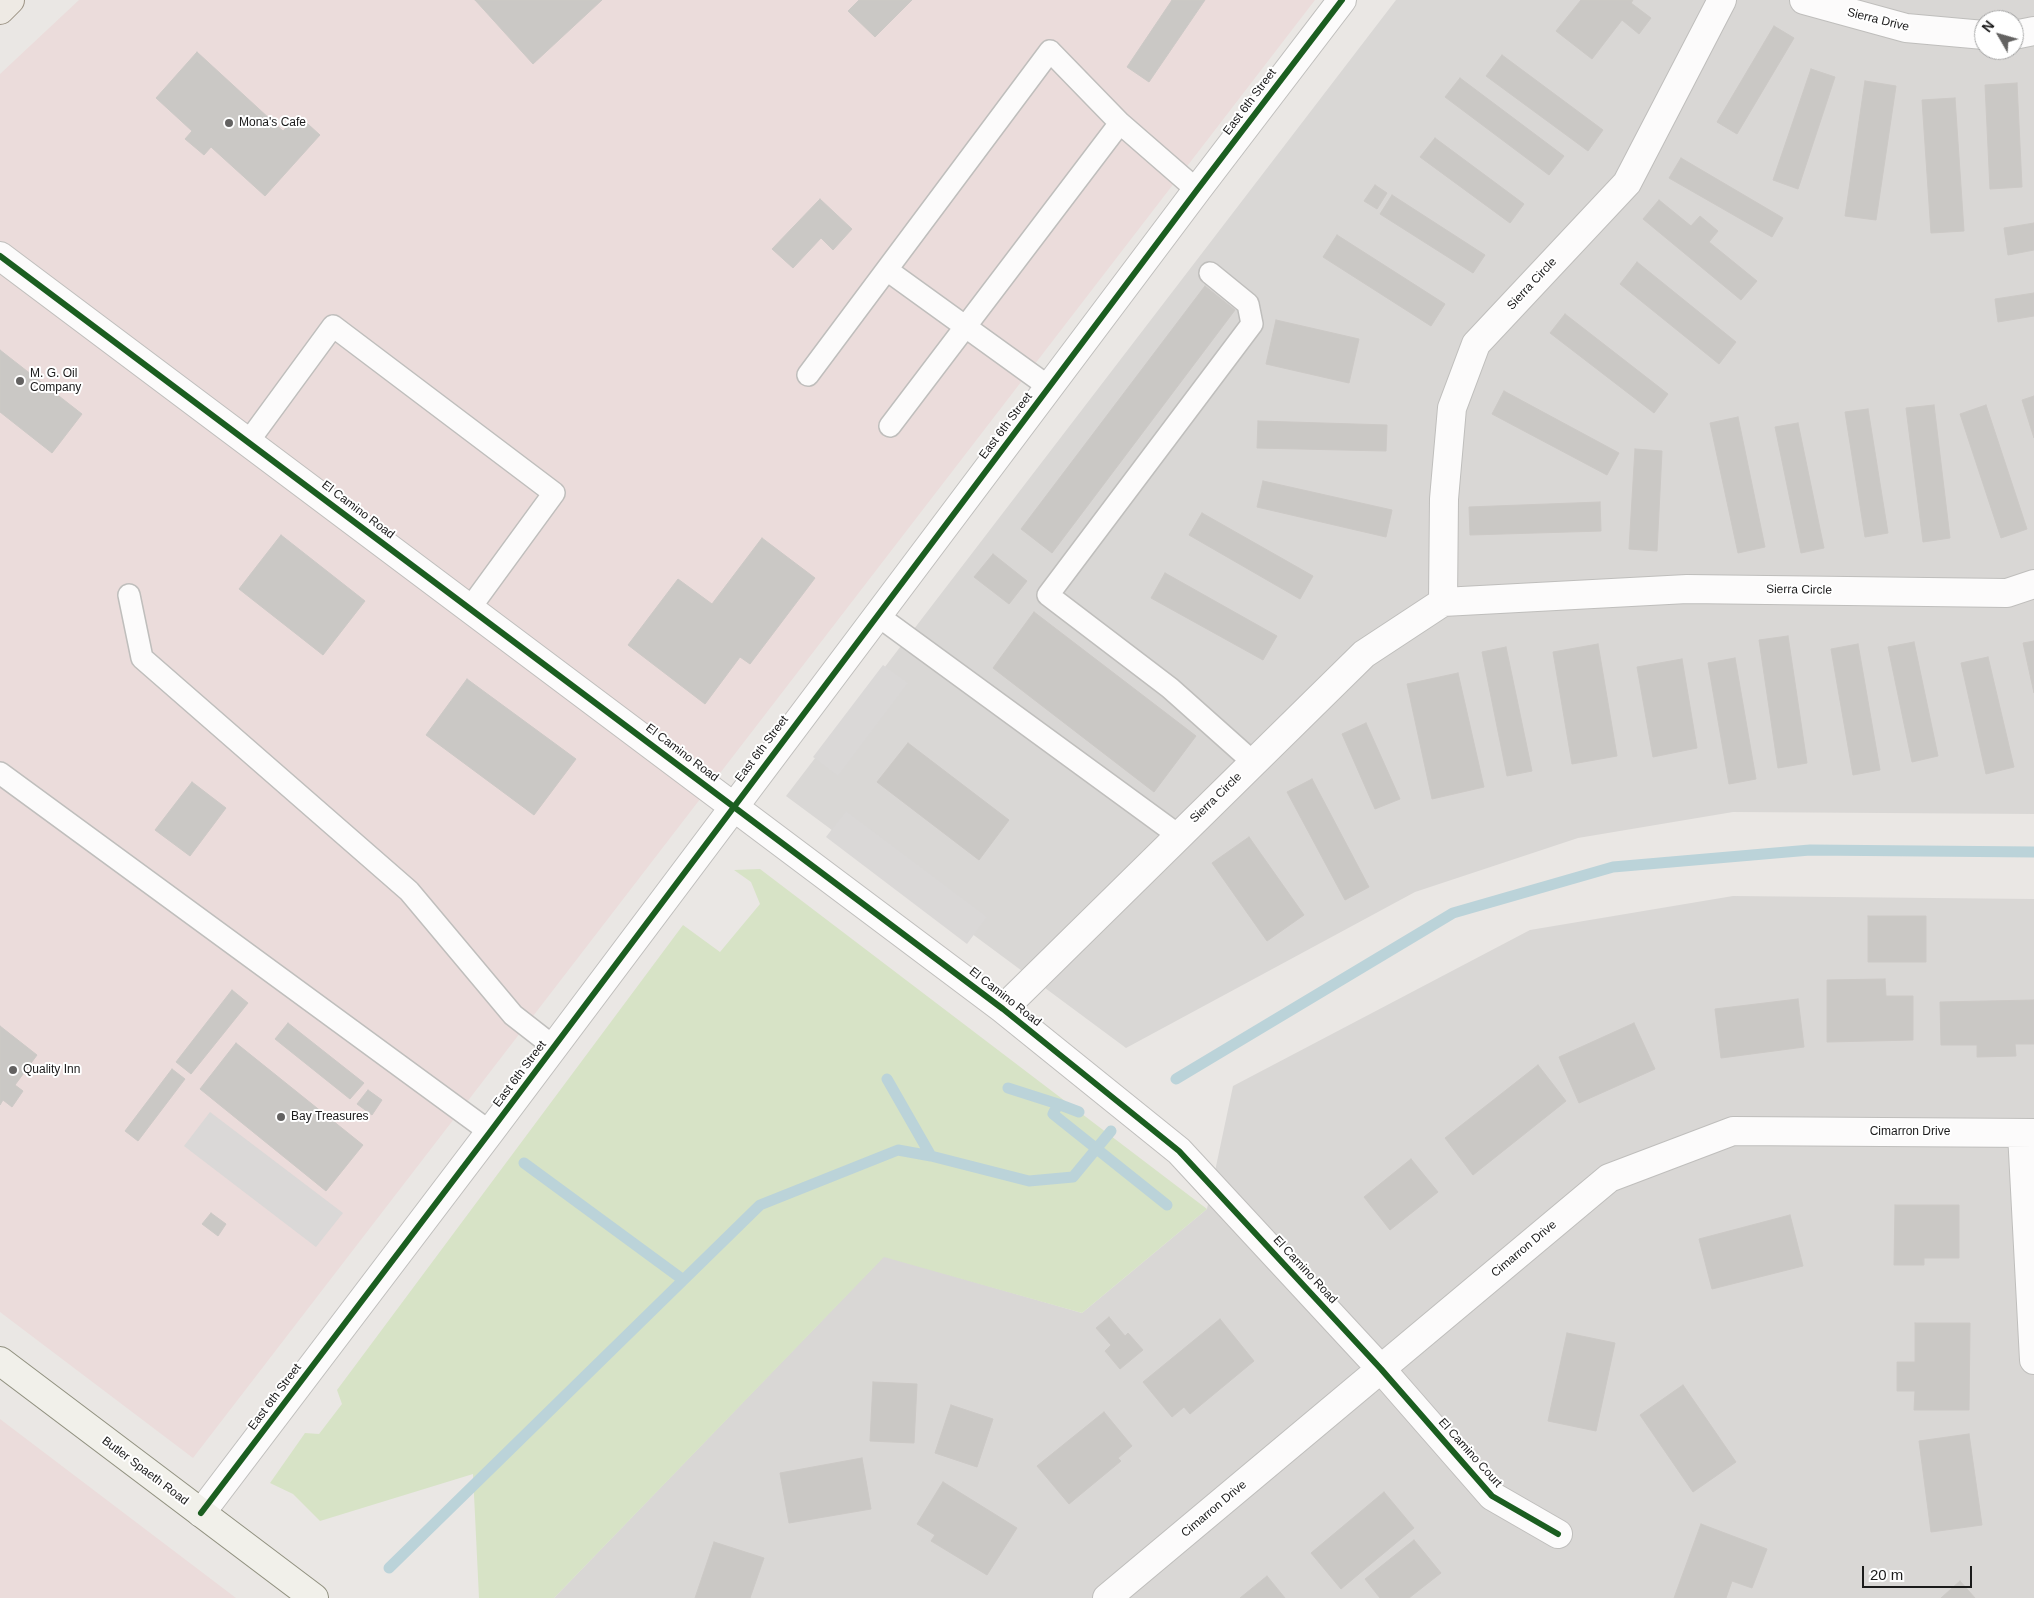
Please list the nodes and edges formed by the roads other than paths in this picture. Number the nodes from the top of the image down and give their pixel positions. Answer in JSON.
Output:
{"nodes":[{"id":1,"x":10,"y":0,"type":"edge"},
{"id":2,"x":1342,"y":0,"type":"edge"},
{"id":3,"x":1722,"y":0,"type":"edge"},
{"id":4,"x":1804,"y":0,"type":"edge"},
{"id":5,"x":0,"y":10,"type":"edge"},
{"id":6,"x":1974,"y":34,"type":"edge"},
{"id":7,"x":1120,"y":123,"type":"junction"},
{"id":8,"x":1197,"y":190,"type":"junction"},
{"id":9,"x":0,"y":256,"type":"edge"},
{"id":10,"x":887,"y":270,"type":"junction"},
{"id":11,"x":1210,"y":272,"type":"dead end"},
{"id":12,"x":966,"y":327,"type":"junction"},
{"id":13,"x":808,"y":375,"type":"dead end"},
{"id":14,"x":1049,"y":387,"type":"junction"},
{"id":15,"x":890,"y":426,"type":"dead end"},
{"id":16,"x":248,"y":442,"type":"junction"},
{"id":17,"x":2034,"y":584,"type":"edge"},
{"id":18,"x":129,"y":595,"type":"dead end"},
{"id":19,"x":1442,"y":602,"type":"junction"},
{"id":20,"x":470,"y":608,"type":"junction"},
{"id":21,"x":877,"y":616,"type":"junction"},
{"id":22,"x":1253,"y":762,"type":"junction"},
{"id":23,"x":0,"y":773,"type":"edge"},
{"id":24,"x":733,"y":806,"type":"junction"},
{"id":25,"x":1178,"y":835,"type":"junction"},
{"id":26,"x":1002,"y":1009,"type":"junction"},
{"id":27,"x":554,"y":1047,"type":"junction"},
{"id":28,"x":490,"y":1132,"type":"junction"},
{"id":29,"x":2028,"y":1133,"type":"edge"},
{"id":30,"x":2034,"y":1360,"type":"edge"},
{"id":31,"x":0,"y":1361,"type":"edge"},
{"id":32,"x":1381,"y":1369,"type":"junction"},
{"id":33,"x":201,"y":1512,"type":"junction"},
{"id":34,"x":1558,"y":1534,"type":"dead end"},
{"id":35,"x":314,"y":1598,"type":"edge"},
{"id":36,"x":1107,"y":1598,"type":"edge"}],
"edges":[{"from":1,"to":5,"type":"main road"},
{"from":2,"to":8,"type":"street","name":"East 6th Street"},
{"from":3,"to":19,"type":"street","name":"Sierra Circle"},
{"from":4,"to":6,"type":"street","name":"Sierra Drive"},
{"from":7,"to":8,"type":"lane"},
{"from":7,"to":10,"type":"lane"},
{"from":7,"to":12,"type":"lane"},
{"from":8,"to":14,"type":"street","name":"East 6th Street"},
{"from":9,"to":16,"type":"street","name":"El Camino Road"},
{"from":10,"to":12,"type":"lane"},
{"from":10,"to":13,"type":"lane"},
{"from":11,"to":22,"type":"lane"},
{"from":12,"to":14,"type":"lane"},
{"from":12,"to":15,"type":"lane"},
{"from":14,"to":21,"type":"street","name":"East 6th Street"},
{"from":16,"to":20,"type":"street","name":"El Camino Road"},
{"from":16,"to":20,"type":"lane"},
{"from":17,"to":19,"type":"street","name":"Sierra Circle"},
{"from":18,"to":27,"type":"lane"},
{"from":19,"to":22,"type":"street","name":"Sierra Circle"},
{"from":20,"to":24,"type":"street","name":"El Camino Road"},
{"from":21,"to":24,"type":"street","name":"East 6th Street"},
{"from":21,"to":25,"type":"lane"},
{"from":22,"to":25,"type":"street","name":"Sierra Circle"},
{"from":23,"to":28,"type":"lane"},
{"from":24,"to":26,"type":"street","name":"El Camino Road"},
{"from":24,"to":27,"type":"street","name":"East 6th Street"},
{"from":25,"to":26,"type":"street","name":"Sierra Circle"},
{"from":26,"to":32,"type":"street","name":"El Camino Road"},
{"from":27,"to":28,"type":"street","name":"East 6th Street"},
{"from":28,"to":33,"type":"street","name":"East 6th Street"},
{"from":29,"to":30,"type":"street"},
{"from":29,"to":32,"type":"street","name":"Cimarron Drive"},
{"from":31,"to":33,"type":"main road","name":"Butler Spaeth Road"},
{"from":32,"to":34,"type":"street","name":"El Camino Court"},
{"from":32,"to":36,"type":"street","name":"Cimarron Drive"},
{"from":33,"to":35,"type":"main road","name":"Butler Spaeth Road"}]}
